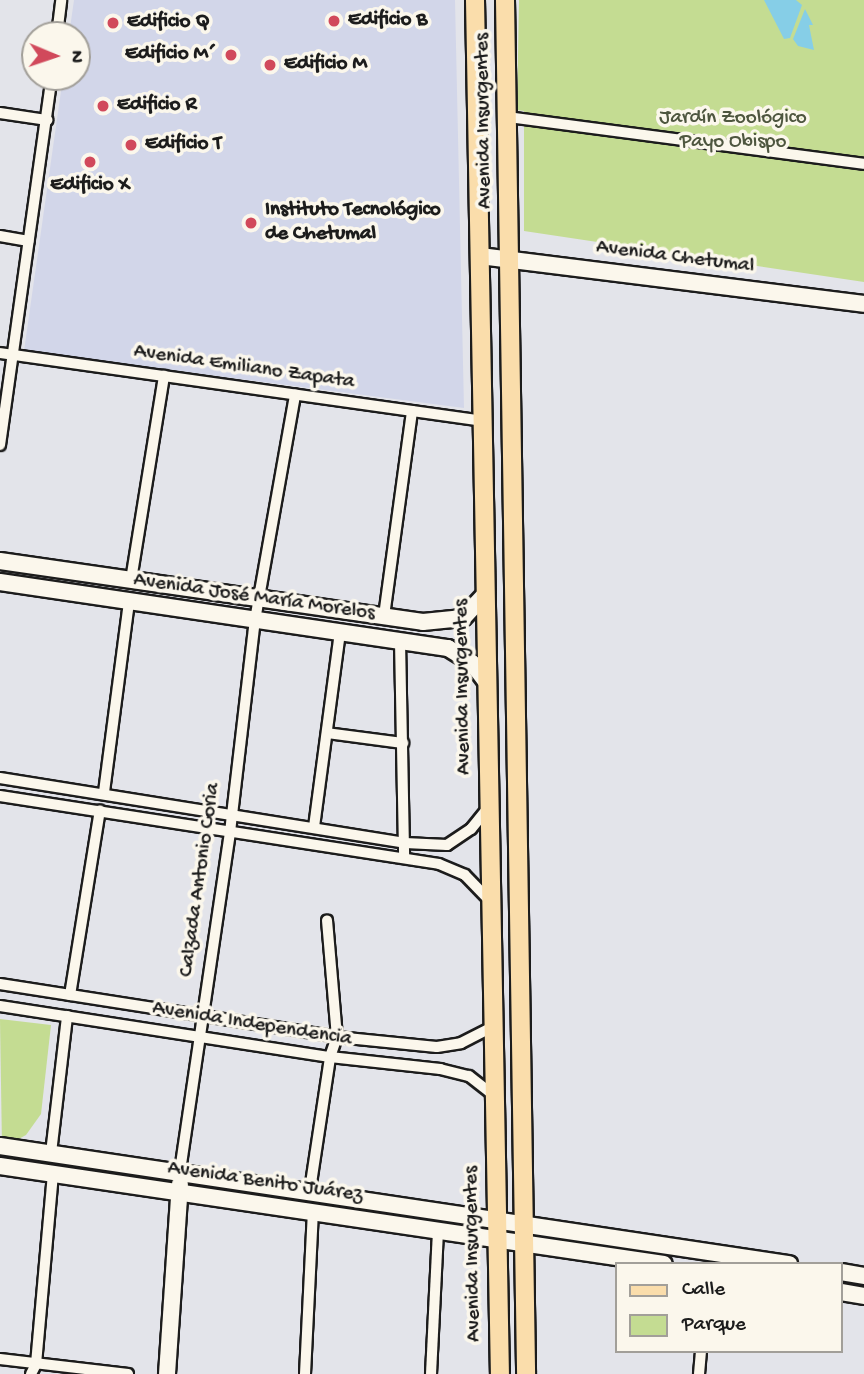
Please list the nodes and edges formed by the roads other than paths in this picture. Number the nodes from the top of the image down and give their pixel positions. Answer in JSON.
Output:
{"nodes":[{"id":1,"x":61,"y":0,"type":"edge"},
{"id":2,"x":475,"y":0,"type":"edge"},
{"id":3,"x":505,"y":0,"type":"edge"},
{"id":4,"x":59,"y":21,"type":"edge"},
{"id":5,"x":50,"y":91,"type":"edge"},
{"id":6,"x":0,"y":113,"type":"edge"},
{"id":7,"x":508,"y":117,"type":"junction"},
{"id":8,"x":47,"y":120,"type":"junction"},
{"id":9,"x":864,"y":164,"type":"edge"},
{"id":10,"x":0,"y":236,"type":"edge"},
{"id":11,"x":29,"y":241,"type":"junction"},
{"id":12,"x":480,"y":256,"type":"junction"},
{"id":13,"x":510,"y":257,"type":"junction"},
{"id":14,"x":864,"y":304,"type":"edge"},
{"id":15,"x":0,"y":353,"type":"edge"},
{"id":16,"x":13,"y":355,"type":"junction"},
{"id":17,"x":512,"y":375,"type":"junction"},
{"id":18,"x":164,"y":376,"type":"junction"},
{"id":19,"x":481,"y":376,"type":"junction"},
{"id":20,"x":296,"y":395,"type":"junction"},
{"id":21,"x":412,"y":411,"type":"junction"},
{"id":22,"x":482,"y":421,"type":"junction"},
{"id":23,"x":0,"y":445,"type":"edge"},
{"id":24,"x":484,"y":515,"type":"junction"},
{"id":25,"x":514,"y":515,"type":"junction"},
{"id":26,"x":0,"y":561,"type":"edge"},
{"id":27,"x":131,"y":580,"type":"junction"},
{"id":28,"x":0,"y":582,"type":"edge"},
{"id":29,"x":485,"y":594,"type":"junction"},
{"id":30,"x":260,"y":598,"type":"junction"},
{"id":31,"x":129,"y":601,"type":"junction"},
{"id":32,"x":384,"y":616,"type":"junction"},
{"id":33,"x":255,"y":620,"type":"junction"},
{"id":34,"x":340,"y":632,"type":"junction"},
{"id":35,"x":400,"y":641,"type":"junction"},
{"id":36,"x":487,"y":683,"type":"junction"},
{"id":37,"x":327,"y":733,"type":"junction"},
{"id":38,"x":402,"y":743,"type":"junction"},
{"id":39,"x":0,"y":778,"type":"edge"},
{"id":40,"x":104,"y":792,"type":"junction"},
{"id":41,"x":0,"y":796,"type":"edge"},
{"id":42,"x":488,"y":807,"type":"junction"},
{"id":43,"x":100,"y":810,"type":"junction"},
{"id":44,"x":232,"y":812,"type":"junction"},
{"id":45,"x":314,"y":827,"type":"junction"},
{"id":46,"x":230,"y":832,"type":"junction"},
{"id":47,"x":405,"y":843,"type":"junction"},
{"id":48,"x":404,"y":858,"type":"junction"},
{"id":49,"x":490,"y":901,"type":"junction"},
{"id":50,"x":327,"y":920,"type":"dead end"},
{"id":51,"x":0,"y":984,"type":"edge"},
{"id":52,"x":70,"y":995,"type":"junction"},
{"id":53,"x":0,"y":1006,"type":"edge"},
{"id":54,"x":67,"y":1016,"type":"junction"},
{"id":55,"x":202,"y":1017,"type":"junction"},
{"id":56,"x":493,"y":1027,"type":"junction"},
{"id":57,"x":199,"y":1036,"type":"junction"},
{"id":58,"x":337,"y":1037,"type":"junction"},
{"id":59,"x":330,"y":1057,"type":"junction"},
{"id":60,"x":493,"y":1095,"type":"junction"},
{"id":61,"x":494,"y":1126,"type":"junction"},
{"id":62,"x":523,"y":1126,"type":"junction"},
{"id":63,"x":0,"y":1146,"type":"edge"},
{"id":64,"x":51,"y":1153,"type":"junction"},
{"id":65,"x":0,"y":1166,"type":"edge"},
{"id":66,"x":180,"y":1171,"type":"junction"},
{"id":67,"x":53,"y":1173,"type":"junction"},
{"id":68,"x":310,"y":1190,"type":"junction"},
{"id":69,"x":181,"y":1192,"type":"junction"},
{"id":70,"x":313,"y":1212,"type":"junction"},
{"id":71,"x":496,"y":1217,"type":"junction"},
{"id":72,"x":525,"y":1221,"type":"junction"},
{"id":73,"x":438,"y":1230,"type":"junction"},
{"id":74,"x":496,"y":1238,"type":"junction"},
{"id":75,"x":525,"y":1242,"type":"junction"},
{"id":76,"x":707,"y":1257,"type":"edge"},
{"id":77,"x":651,"y":1262,"type":"edge"},
{"id":78,"x":766,"y":1262,"type":"edge"},
{"id":79,"x":843,"y":1272,"type":"edge"},
{"id":80,"x":864,"y":1276,"type":"edge"},
{"id":81,"x":843,"y":1292,"type":"edge"},
{"id":82,"x":864,"y":1296,"type":"edge"},
{"id":83,"x":498,"y":1314,"type":"junction"},
{"id":84,"x":525,"y":1315,"type":"junction"},
{"id":85,"x":701,"y":1353,"type":"edge"},
{"id":86,"x":0,"y":1359,"type":"edge"},
{"id":87,"x":34,"y":1369,"type":"edge"},
{"id":88,"x":128,"y":1374,"type":"edge"},
{"id":89,"x":167,"y":1374,"type":"edge"},
{"id":90,"x":305,"y":1374,"type":"edge"},
{"id":91,"x":431,"y":1374,"type":"edge"},
{"id":92,"x":499,"y":1374,"type":"edge"},
{"id":93,"x":526,"y":1374,"type":"edge"},
{"id":94,"x":699,"y":1374,"type":"edge"}],
"edges":[{"from":1,"to":4,"type":"street"},
{"from":2,"to":12,"type":"main road","name":"Avenida Insurgentes"},
{"from":3,"to":7,"type":"main road","name":"Avenida Insurgentes"},
{"from":5,"to":8,"type":"street"},
{"from":6,"to":8,"type":"street"},
{"from":7,"to":9,"type":"street"},
{"from":7,"to":13,"type":"main road","name":"Avenida Insurgentes"},
{"from":8,"to":11,"type":"street"},
{"from":10,"to":11,"type":"street"},
{"from":11,"to":16,"type":"street"},
{"from":12,"to":13,"type":"main road","name":"Avenida Chetumal"},
{"from":12,"to":19,"type":"main road","name":"Avenida Insurgentes"},
{"from":13,"to":14,"type":"main road","name":"Avenida Chetumal"},
{"from":13,"to":17,"type":"main road","name":"Avenida Insurgentes"},
{"from":15,"to":16,"type":"street","name":"Avenida Emiliano Zapata"},
{"from":16,"to":18,"type":"street","name":"Avenida Emiliano Zapata"},
{"from":16,"to":23,"type":"street"},
{"from":17,"to":19,"type":"main road"},
{"from":17,"to":25,"type":"main road","name":"Avenida Insurgentes"},
{"from":18,"to":20,"type":"street","name":"Avenida Emiliano Zapata"},
{"from":18,"to":27,"type":"street"},
{"from":19,"to":22,"type":"main road","name":"Avenida Insurgentes"},
{"from":20,"to":21,"type":"street","name":"Avenida Emiliano Zapata"},
{"from":20,"to":30,"type":"street","name":"Calzada Antonio Coria"},
{"from":21,"to":22,"type":"street","name":"Avenida Emiliano Zapata"},
{"from":21,"to":32,"type":"street"},
{"from":22,"to":24,"type":"main road","name":"Avenida Insurgentes"},
{"from":24,"to":25,"type":"main road"},
{"from":24,"to":29,"type":"main road","name":"Avenida Insurgentes"},
{"from":25,"to":62,"type":"main road","name":"Avenida Insurgentes"},
{"from":26,"to":27,"type":"main road","name":"Avenida José María Morelos"},
{"from":27,"to":30,"type":"main road","name":"Avenida José María Morelos"},
{"from":28,"to":31,"type":"main road","name":"Avenida José María Morelos"},
{"from":29,"to":32,"type":"main road","name":"Avenida José María Morelos"},
{"from":29,"to":36,"type":"main road","name":"Avenida Insurgentes"},
{"from":30,"to":32,"type":"main road","name":"Avenida José María Morelos"},
{"from":30,"to":33,"type":"street","name":"Calzada Antonio Coria"},
{"from":31,"to":33,"type":"main road","name":"Avenida José María Morelos"},
{"from":31,"to":40,"type":"street"},
{"from":33,"to":34,"type":"main road","name":"Avenida José María Morelos"},
{"from":33,"to":44,"type":"street","name":"Calzada Antonio Coria"},
{"from":34,"to":35,"type":"main road","name":"Avenida José María Morelos"},
{"from":34,"to":37,"type":"street"},
{"from":35,"to":36,"type":"main road","name":"Avenida José María Morelos"},
{"from":35,"to":38,"type":"street"},
{"from":36,"to":42,"type":"main road","name":"Avenida Insurgentes"},
{"from":37,"to":38,"type":"street"},
{"from":37,"to":45,"type":"street"},
{"from":38,"to":47,"type":"street"},
{"from":39,"to":40,"type":"street"},
{"from":40,"to":44,"type":"street"},
{"from":41,"to":43,"type":"street"},
{"from":42,"to":47,"type":"street"},
{"from":42,"to":49,"type":"main road","name":"Avenida Insurgentes"},
{"from":43,"to":46,"type":"street"},
{"from":43,"to":52,"type":"street"},
{"from":44,"to":45,"type":"street"},
{"from":44,"to":46,"type":"street","name":"Calzada Antonio Coria"},
{"from":45,"to":47,"type":"street"},
{"from":46,"to":48,"type":"street"},
{"from":46,"to":55,"type":"street","name":"Calzada Antonio Coria"},
{"from":47,"to":48,"type":"street"},
{"from":48,"to":49,"type":"street"},
{"from":49,"to":56,"type":"main road","name":"Avenida Insurgentes"},
{"from":50,"to":58,"type":"street"},
{"from":51,"to":52,"type":"street","name":"Avenida Independencia"},
{"from":52,"to":55,"type":"street","name":"Avenida Independencia"},
{"from":53,"to":54,"type":"street","name":"Avenida Independencia"},
{"from":54,"to":57,"type":"street","name":"Avenida Independencia"},
{"from":54,"to":64,"type":"street"},
{"from":55,"to":57,"type":"street","name":"Calzada Antonio Coria"},
{"from":55,"to":58,"type":"street","name":"Avenida Independencia"},
{"from":56,"to":58,"type":"street","name":"Avenida Independencia"},
{"from":56,"to":60,"type":"main road","name":"Avenida Insurgentes"},
{"from":57,"to":59,"type":"street","name":"Avenida Independencia"},
{"from":57,"to":66,"type":"street","name":"Calzada Antonio Coria"},
{"from":58,"to":59,"type":"street"},
{"from":59,"to":60,"type":"street","name":"Avenida Independencia"},
{"from":59,"to":68,"type":"street"},
{"from":60,"to":61,"type":"main road","name":"Avenida Insurgentes"},
{"from":61,"to":62,"type":"main road"},
{"from":61,"to":71,"type":"main road","name":"Avenida Insurgentes"},
{"from":62,"to":72,"type":"main road","name":"Avenida Insurgentes"},
{"from":63,"to":64,"type":"main road","name":"Avenida Benito Juárez"},
{"from":64,"to":66,"type":"main road","name":"Avenida Benito Juárez"},
{"from":65,"to":67,"type":"main road","name":"Avenida Benito Juárez"},
{"from":66,"to":68,"type":"main road","name":"Avenida Benito Juárez"},
{"from":66,"to":69,"type":"main road","name":"Calzada Antonio Coria"},
{"from":67,"to":69,"type":"main road","name":"Avenida Benito Juárez"},
{"from":67,"to":87,"type":"street"},
{"from":68,"to":71,"type":"main road","name":"Avenida Benito Juárez"},
{"from":69,"to":70,"type":"main road","name":"Avenida Benito Juárez"},
{"from":69,"to":89,"type":"main road","name":"Calzada Antonio Coria"},
{"from":70,"to":73,"type":"main road","name":"Avenida Benito Juárez"},
{"from":70,"to":90,"type":"street"},
{"from":71,"to":72,"type":"main road","name":"Avenida Benito Juárez"},
{"from":71,"to":74,"type":"main road","name":"Avenida Insurgentes"},
{"from":72,"to":75,"type":"main road","name":"Avenida Insurgentes"},
{"from":72,"to":76,"type":"main road","name":"Avenida Benito Juárez"},
{"from":73,"to":74,"type":"main road","name":"Avenida Benito Juárez"},
{"from":73,"to":91,"type":"street"},
{"from":74,"to":75,"type":"main road","name":"Avenida Benito Juárez"},
{"from":74,"to":83,"type":"main road","name":"Avenida Insurgentes"},
{"from":75,"to":77,"type":"main road","name":"Avenida Benito Juárez"},
{"from":75,"to":84,"type":"main road","name":"Avenida Insurgentes"},
{"from":76,"to":78,"type":"main road","name":"Avenida Benito Juárez"},
{"from":79,"to":80,"type":"main road"},
{"from":81,"to":82,"type":"main road"},
{"from":83,"to":84,"type":"main road"},
{"from":83,"to":92,"type":"main road","name":"Avenida Insurgentes"},
{"from":84,"to":93,"type":"main road","name":"Avenida Insurgentes"},
{"from":85,"to":94,"type":"street"},
{"from":86,"to":87,"type":"street"},
{"from":87,"to":88,"type":"street"}]}
